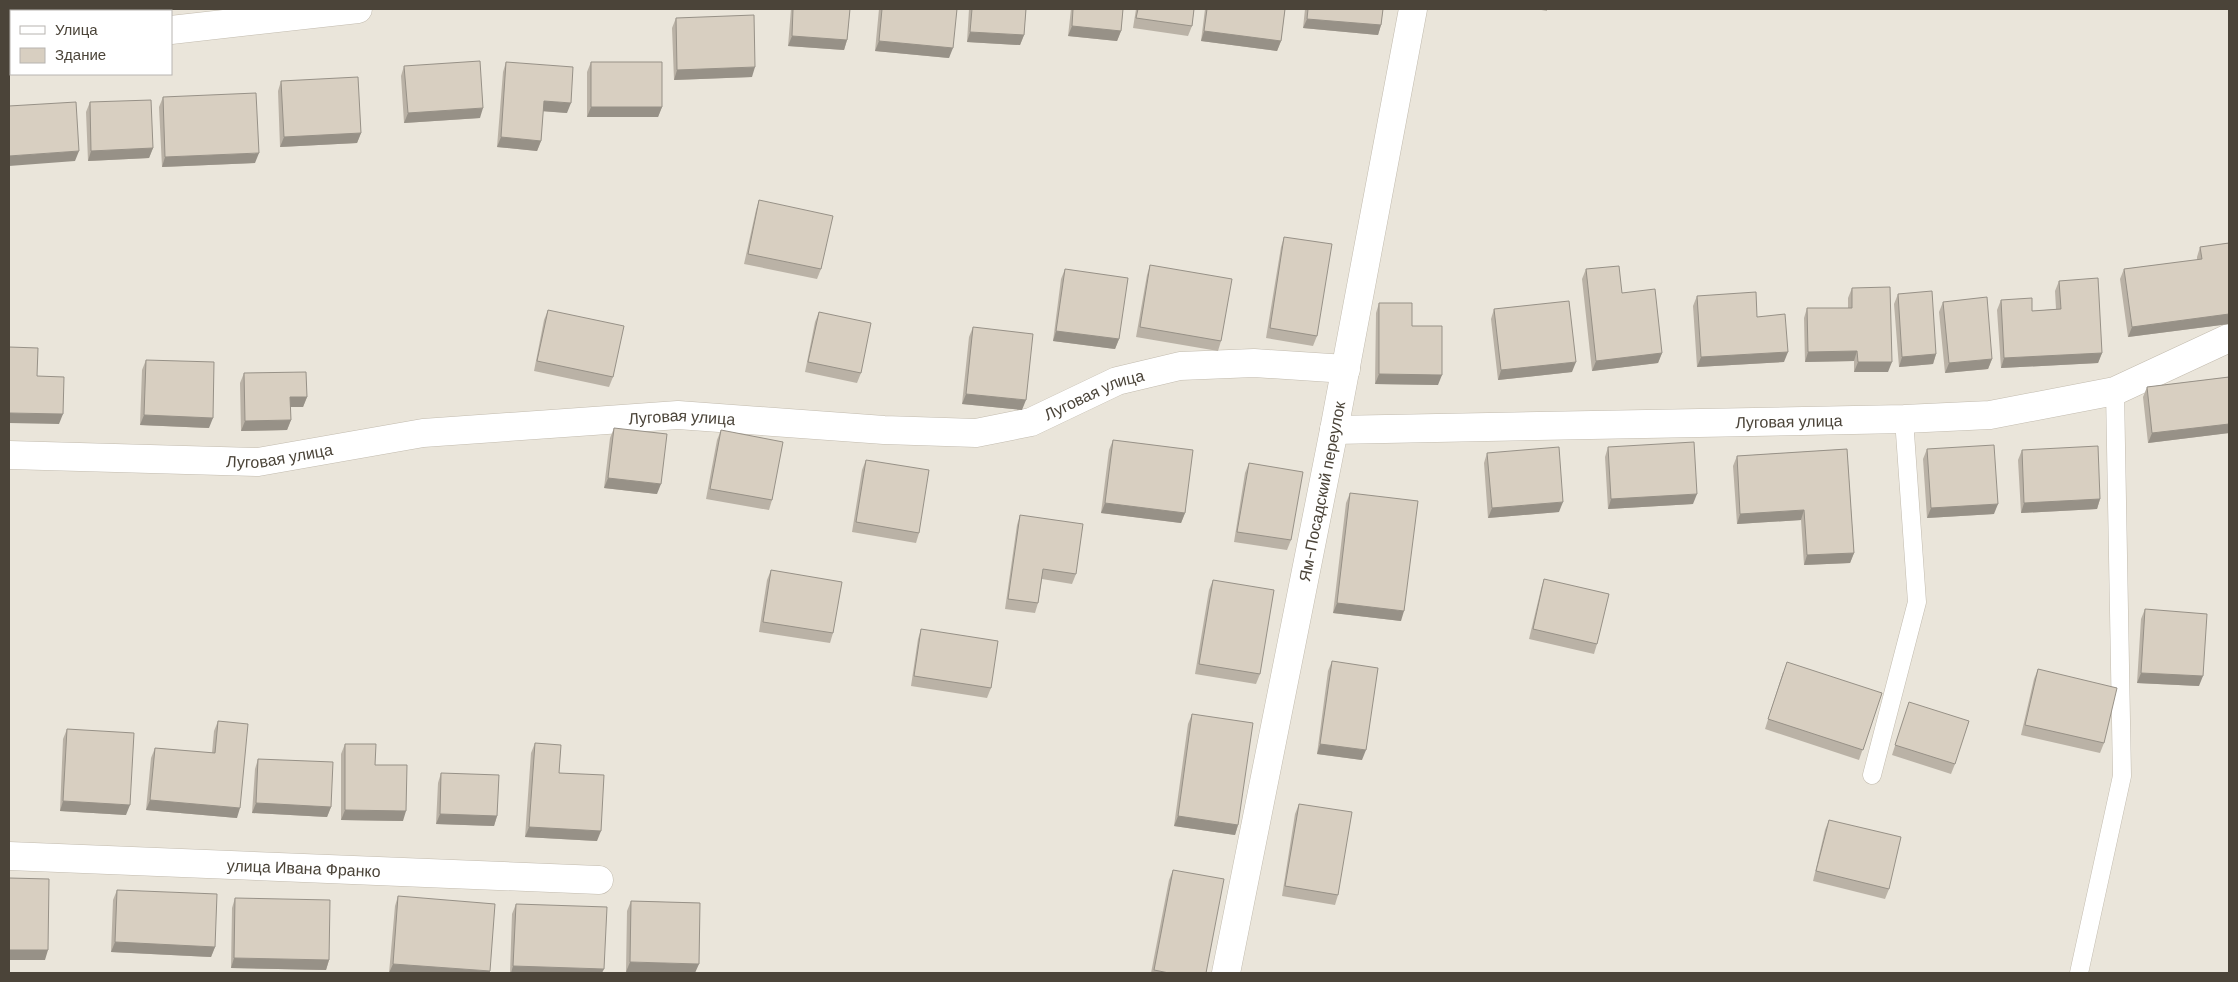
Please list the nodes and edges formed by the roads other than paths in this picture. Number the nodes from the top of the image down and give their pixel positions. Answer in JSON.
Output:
{"nodes":[{"id":1,"x":358,"y":9,"type":"edge"},
{"id":2,"x":1413,"y":9,"type":"edge"},
{"id":3,"x":172,"y":30,"type":"edge"},
{"id":4,"x":2229,"y":338,"type":"edge"},
{"id":5,"x":1346,"y":369,"type":"junction"},
{"id":6,"x":2115,"y":391,"type":"junction"},
{"id":7,"x":1904,"y":419,"type":"junction"},
{"id":8,"x":1334,"y":430,"type":"junction"},
{"id":9,"x":9,"y":456,"type":"edge"},
{"id":10,"x":1872,"y":775,"type":"dead end"},
{"id":11,"x":9,"y":856,"type":"edge"},
{"id":12,"x":600,"y":880,"type":"dead end"},
{"id":13,"x":1226,"y":973,"type":"edge"},
{"id":14,"x":2079,"y":973,"type":"edge"}],
"edges":[{"from":1,"to":3,"type":"street"},
{"from":2,"to":5,"type":"street","name":"Ям-Посадский переулок"},
{"from":4,"to":6,"type":"street","name":"Луговая улица"},
{"from":5,"to":8,"type":"street","name":"Ям-Посадский переулок"},
{"from":5,"to":9,"type":"street","name":"Луговая улица"},
{"from":6,"to":7,"type":"street","name":"Луговая улица"},
{"from":6,"to":14,"type":"lane"},
{"from":7,"to":8,"type":"street","name":"Луговая улица"},
{"from":7,"to":10,"type":"lane"},
{"from":8,"to":13,"type":"street","name":"Ям-Посадский переулок"},
{"from":11,"to":12,"type":"street","name":"улица Ивана Франко"}]}
